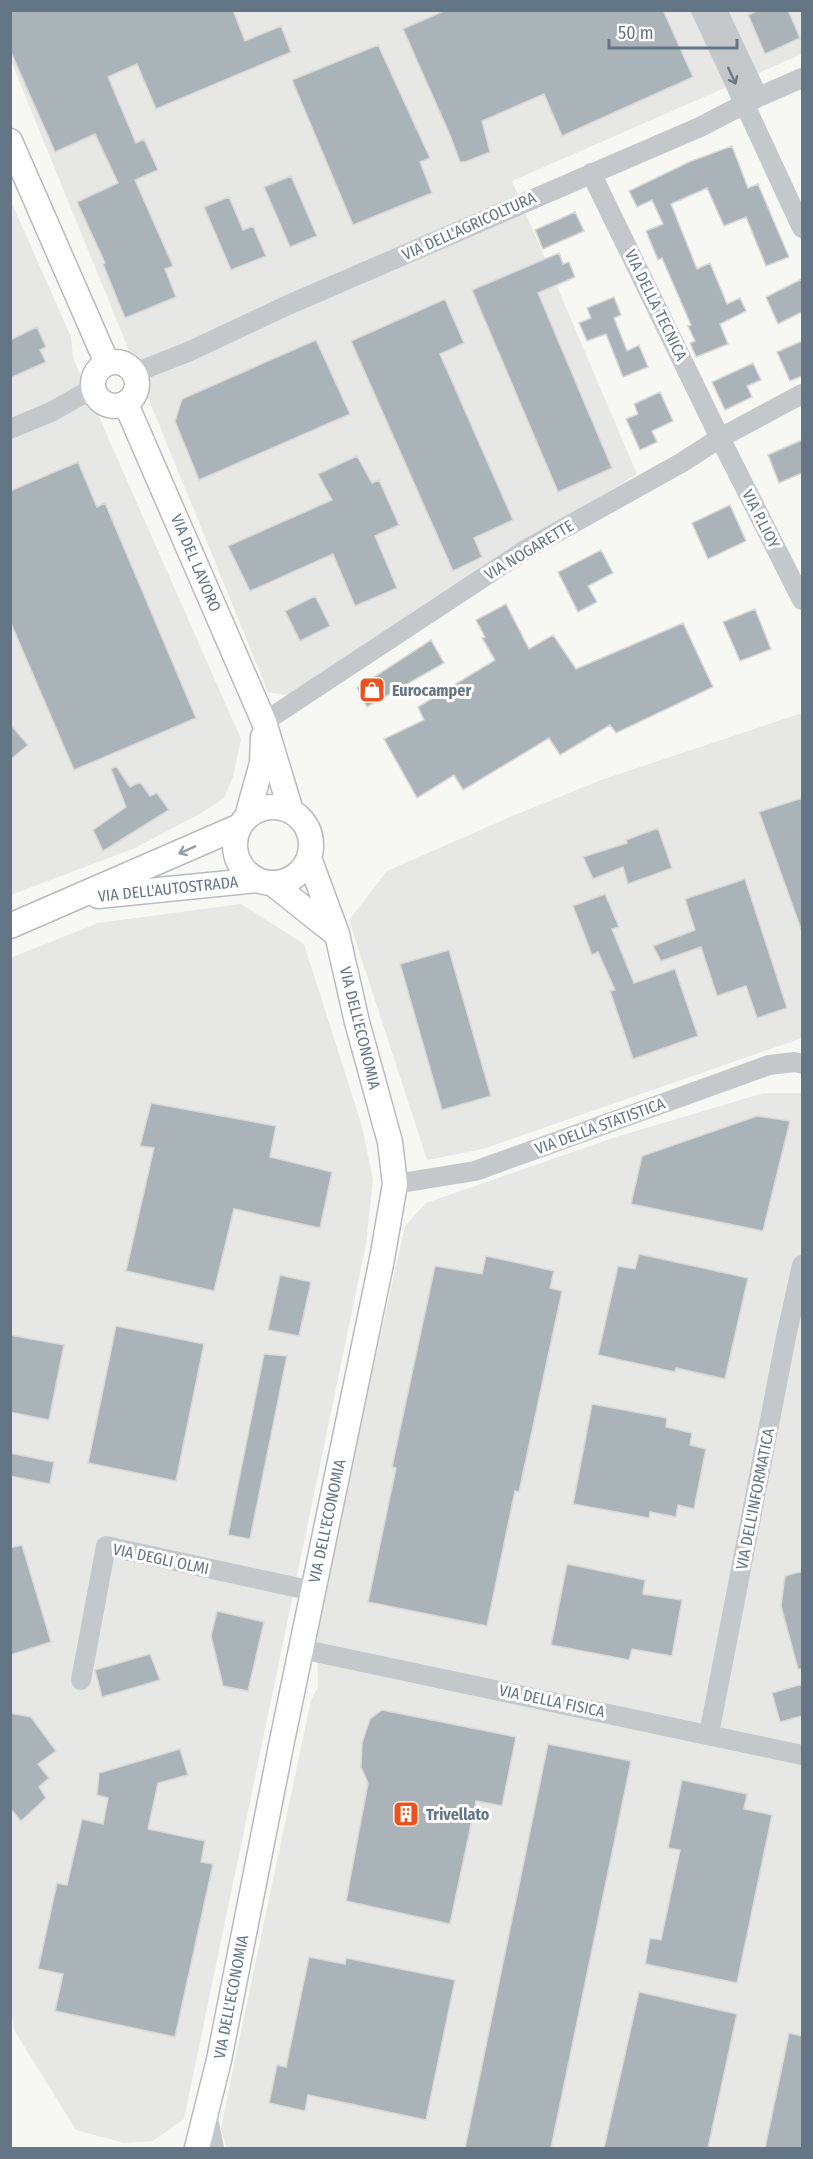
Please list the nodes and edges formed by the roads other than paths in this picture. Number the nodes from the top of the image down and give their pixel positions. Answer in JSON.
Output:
{"nodes":[{"id":1,"x":701,"y":10,"type":"edge"},
{"id":2,"x":717,"y":10,"type":"edge"},
{"id":3,"x":802,"y":78,"type":"edge"},
{"id":4,"x":751,"y":101,"type":"junction"},
{"id":5,"x":10,"y":141,"type":"edge"},
{"id":6,"x":591,"y":173,"type":"junction"},
{"id":7,"x":802,"y":228,"type":"edge"},
{"id":8,"x":107,"y":363,"type":"junction"},
{"id":9,"x":134,"y":373,"type":"junction"},
{"id":10,"x":92,"y":389,"type":"junction"},
{"id":11,"x":802,"y":394,"type":"edge"},
{"id":12,"x":126,"y":404,"type":"junction"},
{"id":13,"x":10,"y":429,"type":"edge"},
{"id":14,"x":720,"y":438,"type":"junction"},
{"id":15,"x":802,"y":600,"type":"edge"},
{"id":16,"x":264,"y":722,"type":"junction"},
{"id":17,"x":291,"y":811,"type":"junction"},
{"id":18,"x":244,"y":821,"type":"junction"},
{"id":19,"x":309,"y":858,"type":"junction"},
{"id":20,"x":265,"y":882,"type":"junction"},
{"id":21,"x":78,"y":898,"type":"junction"},
{"id":22,"x":10,"y":926,"type":"edge"},
{"id":23,"x":337,"y":934,"type":"junction"},
{"id":24,"x":802,"y":1064,"type":"edge"},
{"id":25,"x":394,"y":1184,"type":"junction"},
{"id":26,"x":802,"y":1265,"type":"edge"},
{"id":27,"x":794,"y":1339,"type":"edge"},
{"id":28,"x":313,"y":1591,"type":"junction"},
{"id":29,"x":301,"y":1649,"type":"junction"},
{"id":30,"x":81,"y":1680,"type":"dead end"},
{"id":31,"x":709,"y":1734,"type":"junction"},
{"id":32,"x":802,"y":1755,"type":"edge"},
{"id":33,"x":200,"y":2145,"type":"edge"}],
"edges":[{"from":1,"to":4,"type":"street","one_way":true},
{"from":2,"to":4,"type":"street"},
{"from":3,"to":4,"type":"street","name":"VIA DELL'AGRICOLTURA"},
{"from":4,"to":6,"type":"street","name":"VIA DELL'AGRICOLTURA"},
{"from":4,"to":7,"type":"street"},
{"from":5,"to":8,"type":"main road"},
{"from":6,"to":9,"type":"street","name":"VIA DELL'AGRICOLTURA"},
{"from":6,"to":14,"type":"street","name":"VIA DELLA TECNICA"},
{"from":8,"to":9,"type":"main road"},
{"from":8,"to":10,"type":"main road"},
{"from":9,"to":12,"type":"main road"},
{"from":10,"to":12,"type":"main road"},
{"from":10,"to":13,"type":"street"},
{"from":11,"to":14,"type":"street","name":"VIA NOGARETTE"},
{"from":12,"to":16,"type":"main road","name":"VIA DEL LAVORO"},
{"from":14,"to":15,"type":"street","name":"VIA P.LIOY"},
{"from":14,"to":16,"type":"street","name":"VIA NOGARETTE"},
{"from":16,"to":17,"type":"main road","name":"VIA DEL LAVORO"},
{"from":16,"to":18,"type":"main road","name":"VIA DEL LAVORO"},
{"from":17,"to":18,"type":"main road","name":"VIA DELL'AUTOSTRADA"},
{"from":17,"to":19,"type":"main road"},
{"from":18,"to":20,"type":"main road","name":"VIA DELL'AUTOSTRADA"},
{"from":18,"to":21,"type":"main road","name":"VIA DELL'AUTOSTRADA","one_way":true},
{"from":19,"to":20,"type":"main road","name":"VIA DELL'AUTOSTRADA"},
{"from":19,"to":23,"type":"main road","name":"VIA DELL'ECONOMIA"},
{"from":20,"to":21,"type":"main road","name":"VIA DELL'AUTOSTRADA"},
{"from":20,"to":23,"type":"main road"},
{"from":21,"to":22,"type":"main road","name":"VIA DELL'AUTOSTRADA"},
{"from":23,"to":25,"type":"main road","name":"VIA DELL'ECONOMIA"},
{"from":24,"to":25,"type":"street","name":"VIA DELLA STATISTICA"},
{"from":25,"to":28,"type":"main road","name":"VIA DELL'ECONOMIA"},
{"from":26,"to":27,"type":"street","name":"VIA DELL'INFORMATICA"},
{"from":27,"to":31,"type":"street","name":"VIA DELL'INFORMATICA"},
{"from":28,"to":29,"type":"main road","name":"VIA DELL'ECONOMIA"},
{"from":28,"to":30,"type":"street","name":"VIA DEGLI OLMI"},
{"from":29,"to":31,"type":"street","name":"VIA DELLA FISICA"},
{"from":29,"to":33,"type":"main road","name":"VIA DELL'ECONOMIA"},
{"from":31,"to":32,"type":"street","name":"VIA DELLA FISICA"}]}
